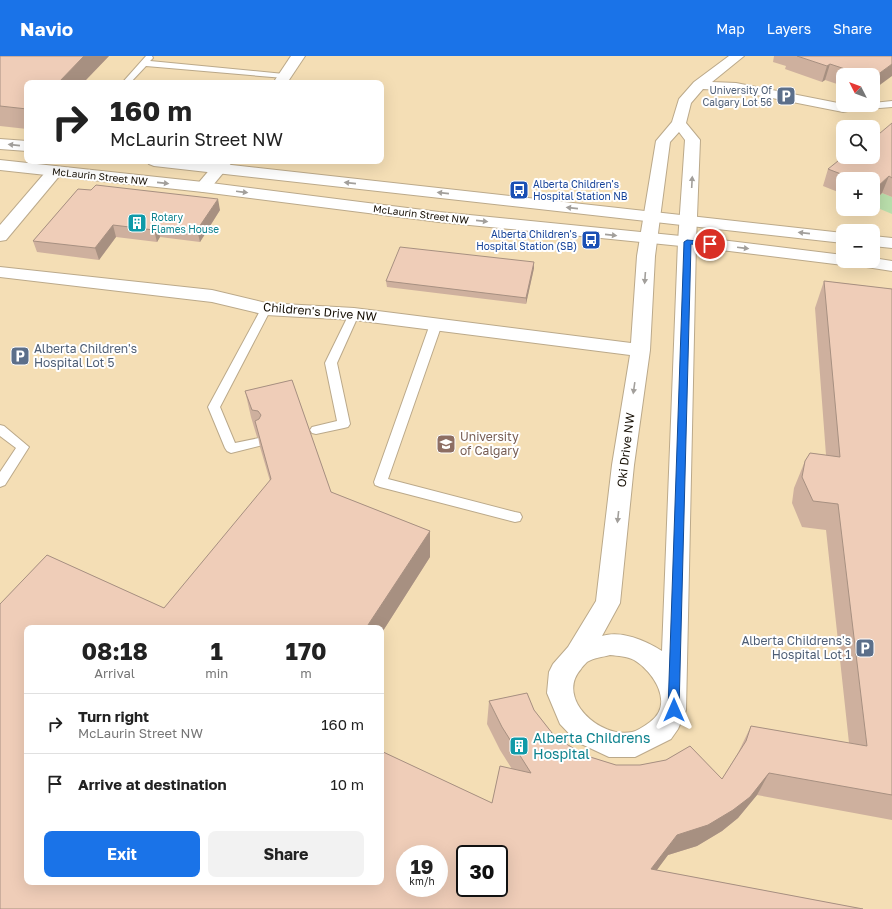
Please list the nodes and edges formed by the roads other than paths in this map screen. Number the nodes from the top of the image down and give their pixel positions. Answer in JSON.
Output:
{"nodes":[{"id":1,"x":150,"y":56,"type":"edge"},
{"id":2,"x":298,"y":56,"type":"edge"},
{"id":3,"x":737,"y":56,"type":"edge"},
{"id":4,"x":144,"y":63,"type":"junction"},
{"id":5,"x":129,"y":80,"type":"edge"},
{"id":6,"x":282,"y":80,"type":"edge"},
{"id":7,"x":698,"y":85,"type":"junction"},
{"id":8,"x":892,"y":104,"type":"edge"},
{"id":9,"x":880,"y":105,"type":"edge"},
{"id":10,"x":836,"y":107,"type":"edge"},
{"id":11,"x":679,"y":123,"type":"junction"},
{"id":12,"x":0,"y":144,"type":"edge"},
{"id":13,"x":24,"y":146,"type":"edge"},
{"id":14,"x":205,"y":164,"type":"edge"},
{"id":15,"x":0,"y":165,"type":"edge"},
{"id":16,"x":222,"y":165,"type":"edge"},
{"id":17,"x":55,"y":171,"type":"junction"},
{"id":18,"x":203,"y":187,"type":"junction"},
{"id":19,"x":652,"y":217,"type":"junction"},
{"id":20,"x":689,"y":221,"type":"junction"},
{"id":21,"x":0,"y":236,"type":"edge"},
{"id":22,"x":836,"y":237,"type":"edge"},
{"id":23,"x":649,"y":239,"type":"junction"},
{"id":24,"x":687,"y":242,"type":"junction"},
{"id":25,"x":880,"y":242,"type":"edge"},
{"id":26,"x":892,"y":243,"type":"edge"},
{"id":27,"x":836,"y":259,"type":"edge"},
{"id":28,"x":880,"y":264,"type":"edge"},
{"id":29,"x":892,"y":266,"type":"edge"},
{"id":30,"x":0,"y":272,"type":"edge"},
{"id":31,"x":266,"y":309,"type":"junction"},
{"id":32,"x":354,"y":314,"type":"junction"},
{"id":33,"x":436,"y":324,"type":"junction"},
{"id":34,"x":640,"y":350,"type":"junction"},
{"id":35,"x":0,"y":429,"type":"edge"},
{"id":36,"x":316,"y":430,"type":"dead end"},
{"id":37,"x":259,"y":442,"type":"edge"},
{"id":38,"x":0,"y":481,"type":"edge"},
{"id":39,"x":515,"y":517,"type":"dead end"},
{"id":40,"x":578,"y":653,"type":"junction"},
{"id":41,"x":673,"y":692,"type":"junction"}],
"edges":[{"from":1,"to":4,"type":"lane"},
{"from":2,"to":6,"type":"street"},
{"from":3,"to":7,"type":"street"},
{"from":4,"to":5,"type":"lane"},
{"from":4,"to":6,"type":"lane"},
{"from":7,"to":10,"type":"street"},
{"from":7,"to":11,"type":"street"},
{"from":8,"to":9,"type":"lane"},
{"from":11,"to":19,"type":"street","name":"Oki Drive NW"},
{"from":20,"to":11,"type":"street","one_way":true},
{"from":13,"to":12,"type":"street","one_way":true},
{"from":14,"to":16,"type":"street","name":"McLaurin Street NW"},
{"from":15,"to":17,"type":"street","name":"McLaurin Street NW"},
{"from":16,"to":18,"type":"street"},
{"from":19,"to":16,"type":"street","name":"McLaurin Street NW","one_way":true},
{"from":17,"to":18,"type":"street","name":"McLaurin Street NW","one_way":true},
{"from":17,"to":21,"type":"street"},
{"from":18,"to":23,"type":"street","name":"McLaurin Street NW","one_way":true},
{"from":19,"to":20,"type":"street","name":"McLaurin Street NW"},
{"from":19,"to":23,"type":"street","name":"Oki Drive NW"},
{"from":22,"to":20,"type":"street","name":"McLaurin Street NW","one_way":true},
{"from":20,"to":24,"type":"street"},
{"from":23,"to":24,"type":"street","name":"McLaurin Street NW"},
{"from":23,"to":34,"type":"street","name":"Oki Drive NW","one_way":true},
{"from":24,"to":27,"type":"street","name":"McLaurin Street NW","one_way":true},
{"from":24,"to":41,"type":"street"},
{"from":25,"to":26,"type":"street"},
{"from":28,"to":29,"type":"street"},
{"from":30,"to":31,"type":"street","name":"Children's Drive NW"},
{"from":31,"to":32,"type":"street","name":"Children's Drive NW"},
{"from":31,"to":37,"type":"lane"},
{"from":32,"to":33,"type":"street","name":"Children's Drive NW"},
{"from":32,"to":36,"type":"lane"},
{"from":33,"to":34,"type":"street","name":"Children's Drive NW"},
{"from":33,"to":39,"type":"lane"},
{"from":34,"to":40,"type":"street","name":"Oki Drive NW","one_way":true},
{"from":35,"to":38,"type":"lane"},
{"from":40,"to":41,"type":"street"},
{"from":40,"to":41,"type":"street"}]}
